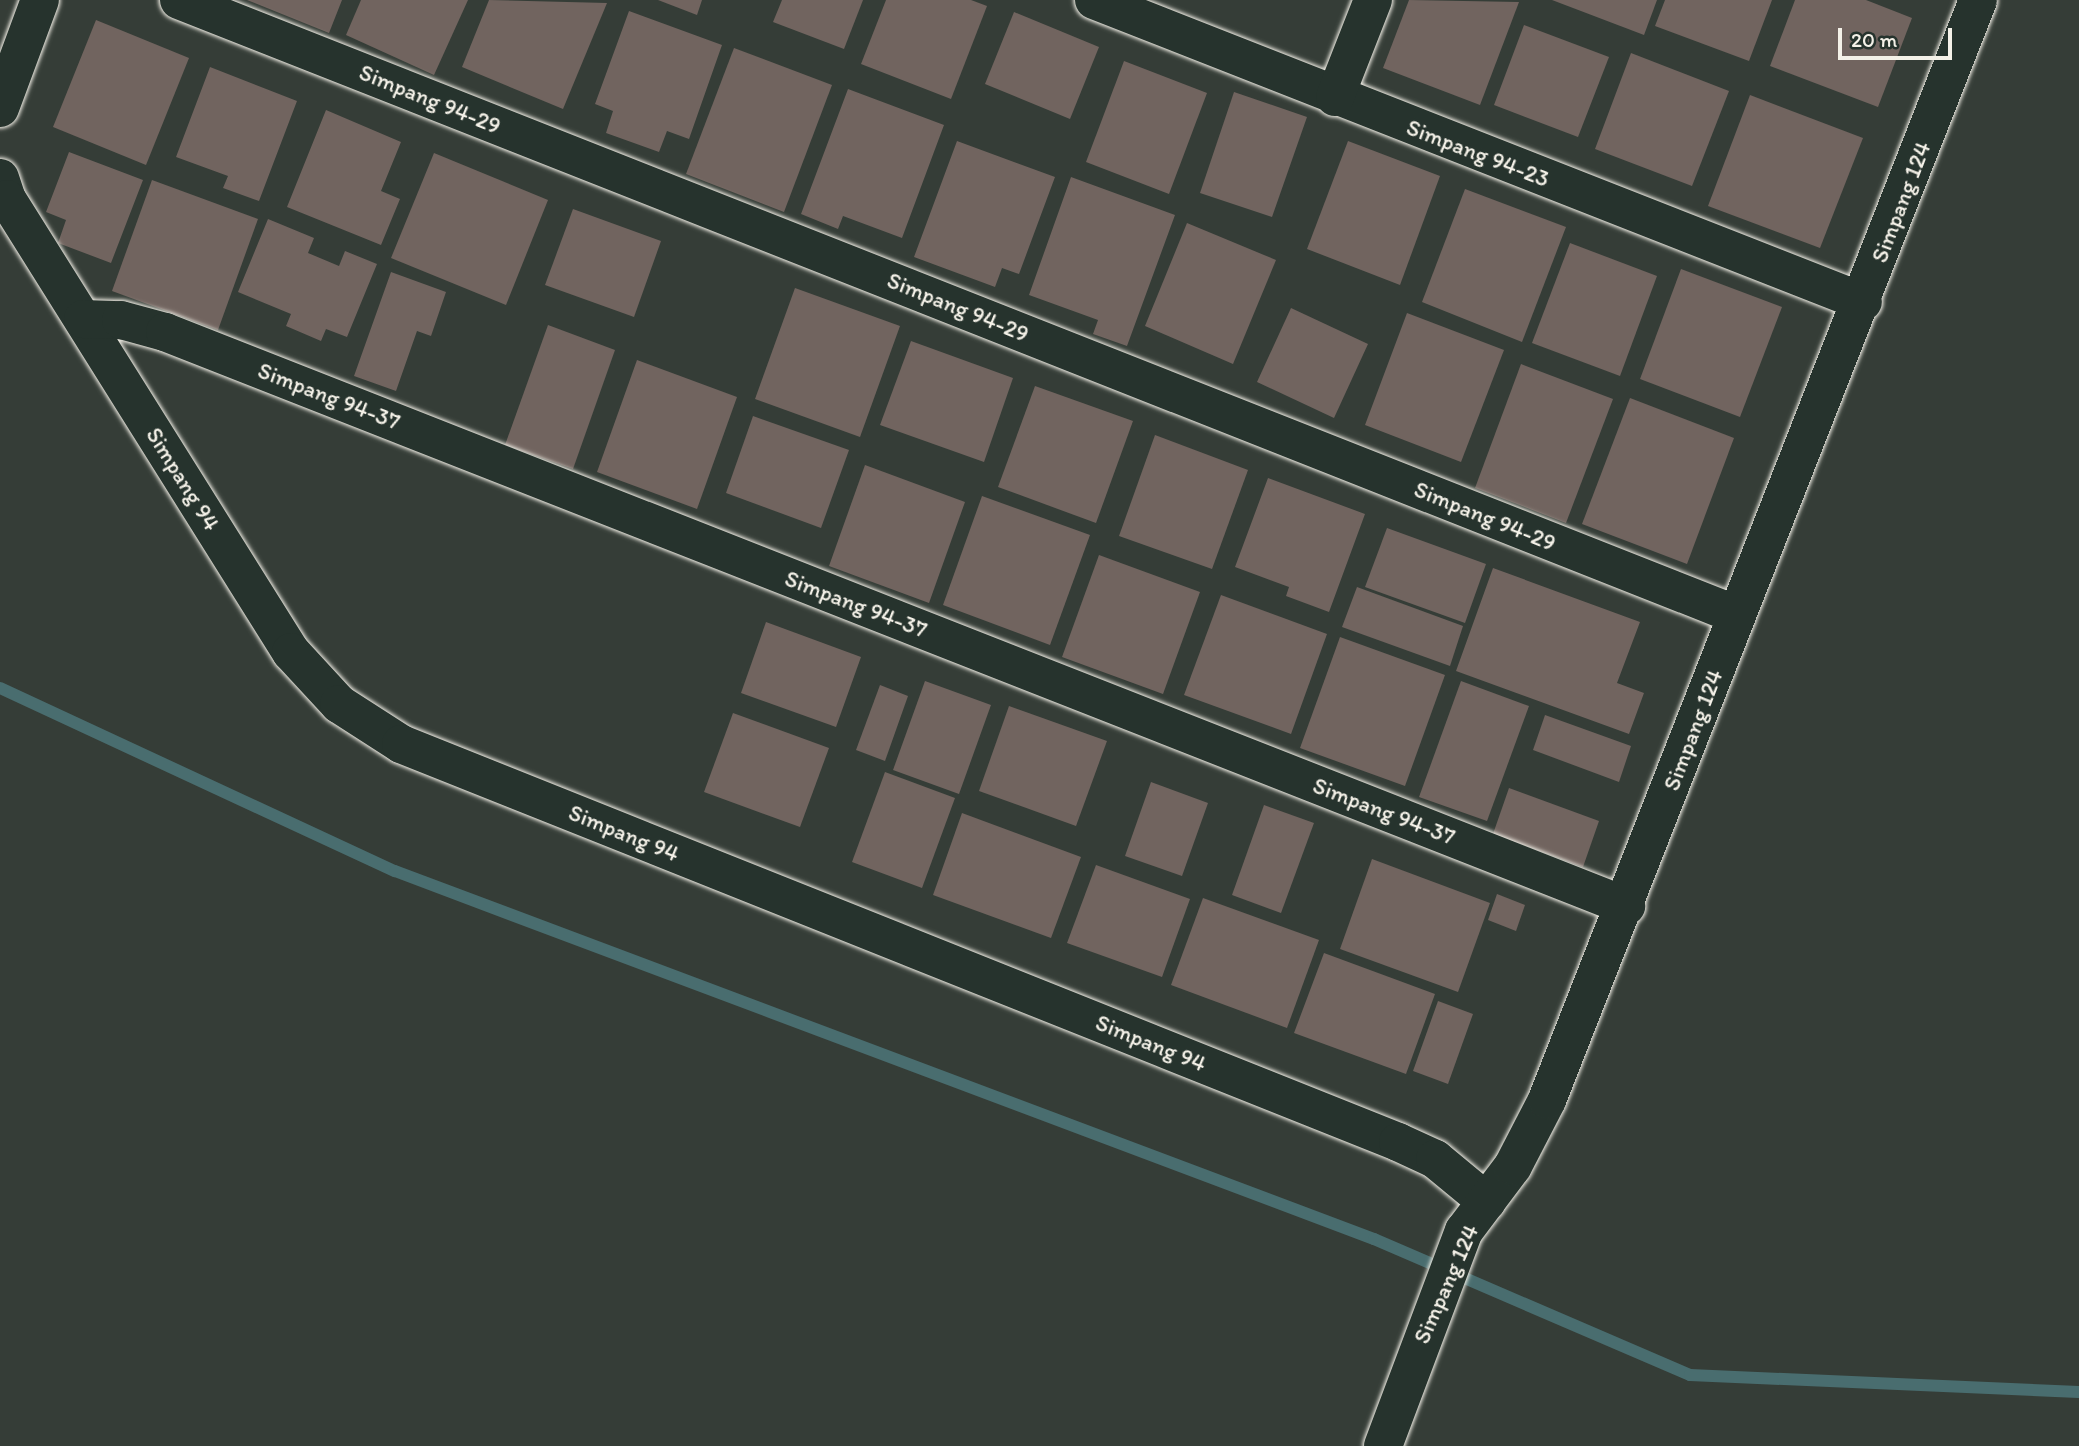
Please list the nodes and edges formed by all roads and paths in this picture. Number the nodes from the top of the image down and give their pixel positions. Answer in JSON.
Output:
{"nodes":[{"id":1,"x":40,"y":0,"type":"edge"},
{"id":2,"x":179,"y":0,"type":"edge"},
{"id":3,"x":1094,"y":0,"type":"edge"},
{"id":4,"x":1373,"y":0,"type":"edge"},
{"id":5,"x":1978,"y":0,"type":"edge"},
{"id":6,"x":1335,"y":97,"type":"junction"},
{"id":7,"x":0,"y":108,"type":"edge"},
{"id":8,"x":0,"y":178,"type":"edge"},
{"id":9,"x":1863,"y":302,"type":"junction"},
{"id":10,"x":83,"y":319,"type":"junction"},
{"id":11,"x":1737,"y":615,"type":"junction"},
{"id":12,"x":1626,"y":906,"type":"junction"},
{"id":13,"x":1487,"y":1202,"type":"junction"},
{"id":14,"x":1383,"y":1446,"type":"edge"}],
"edges":[{"from":1,"to":7,"type":"street"},
{"from":2,"to":11,"type":"street","name":"Simpang 94-29"},
{"from":3,"to":6,"type":"street","name":"Simpang 94-23"},
{"from":4,"to":6,"type":"street"},
{"from":5,"to":9,"type":"street","name":"Simpang 124"},
{"from":6,"to":9,"type":"street","name":"Simpang 94-23"},
{"from":8,"to":10,"type":"street","name":"Simpang 94"},
{"from":9,"to":11,"type":"street","name":"Simpang 124"},
{"from":10,"to":12,"type":"street","name":"Simpang 94-37"},
{"from":10,"to":13,"type":"street","name":"Simpang 94"},
{"from":11,"to":12,"type":"street","name":"Simpang 124"},
{"from":12,"to":13,"type":"street","name":"Simpang 124"},
{"from":13,"to":14,"type":"street","name":"Simpang 124"}]}
